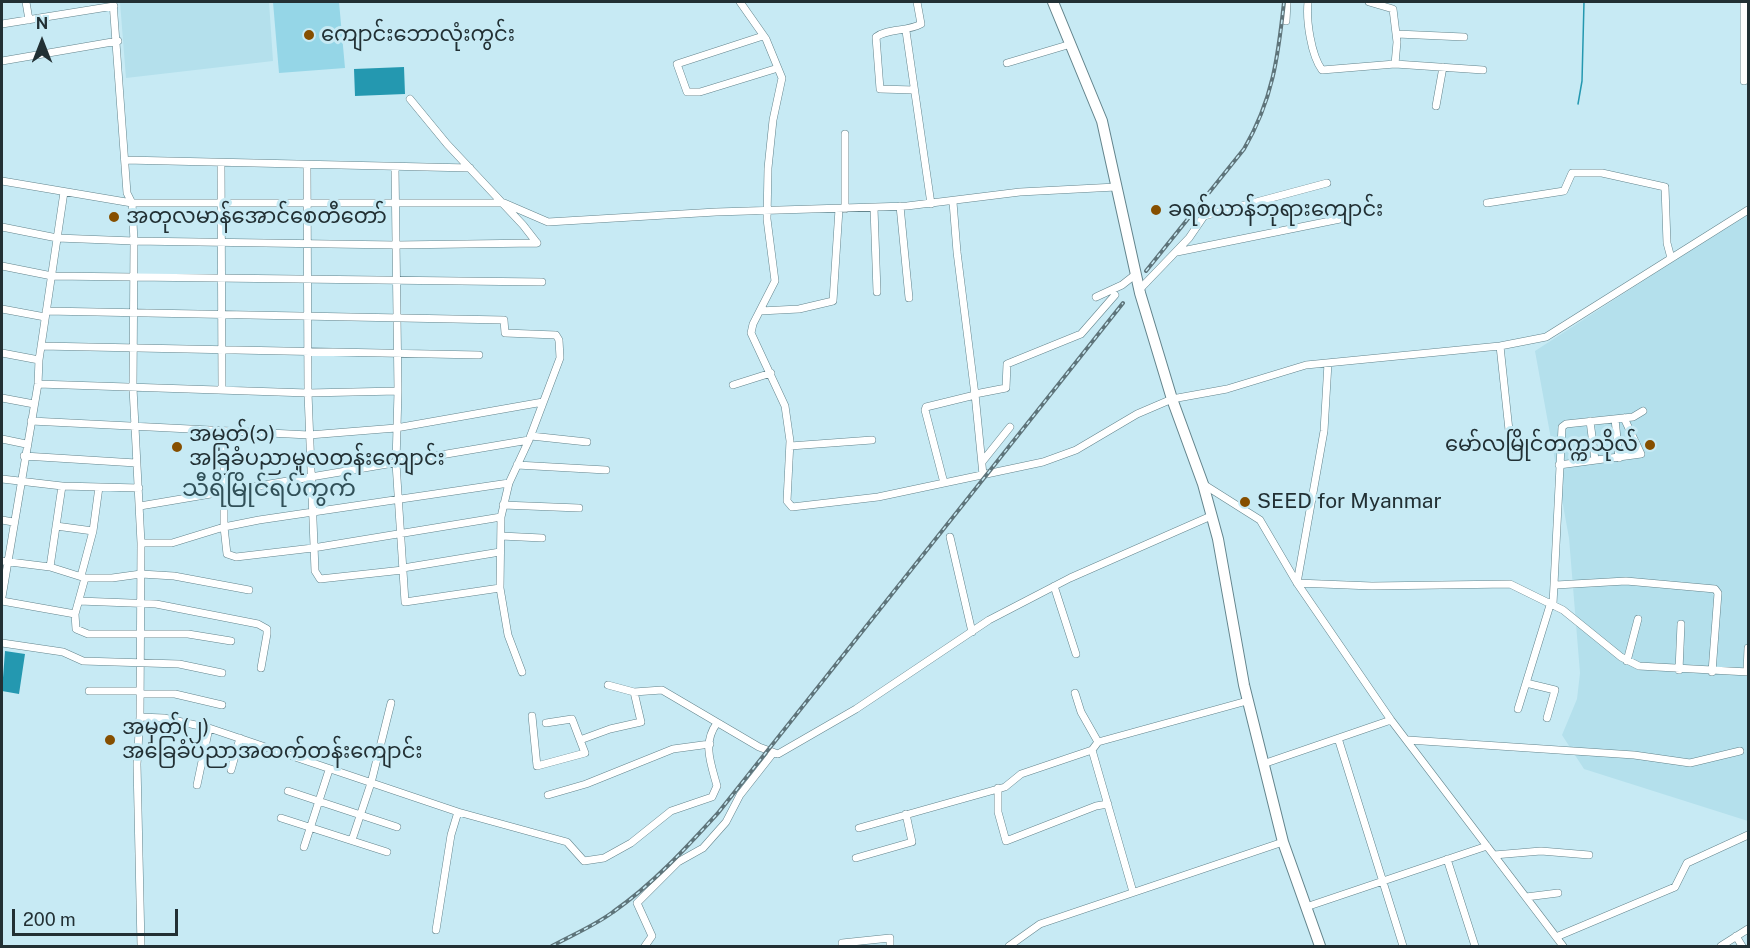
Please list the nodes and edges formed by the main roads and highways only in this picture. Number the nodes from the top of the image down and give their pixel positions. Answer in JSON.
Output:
{"nodes":[{"id":1,"x":1053,"y":2,"type":"edge"},
{"id":2,"x":1320,"y":946,"type":"edge"}],
"edges":[{"from":1,"to":2,"type":"highway"}]}
